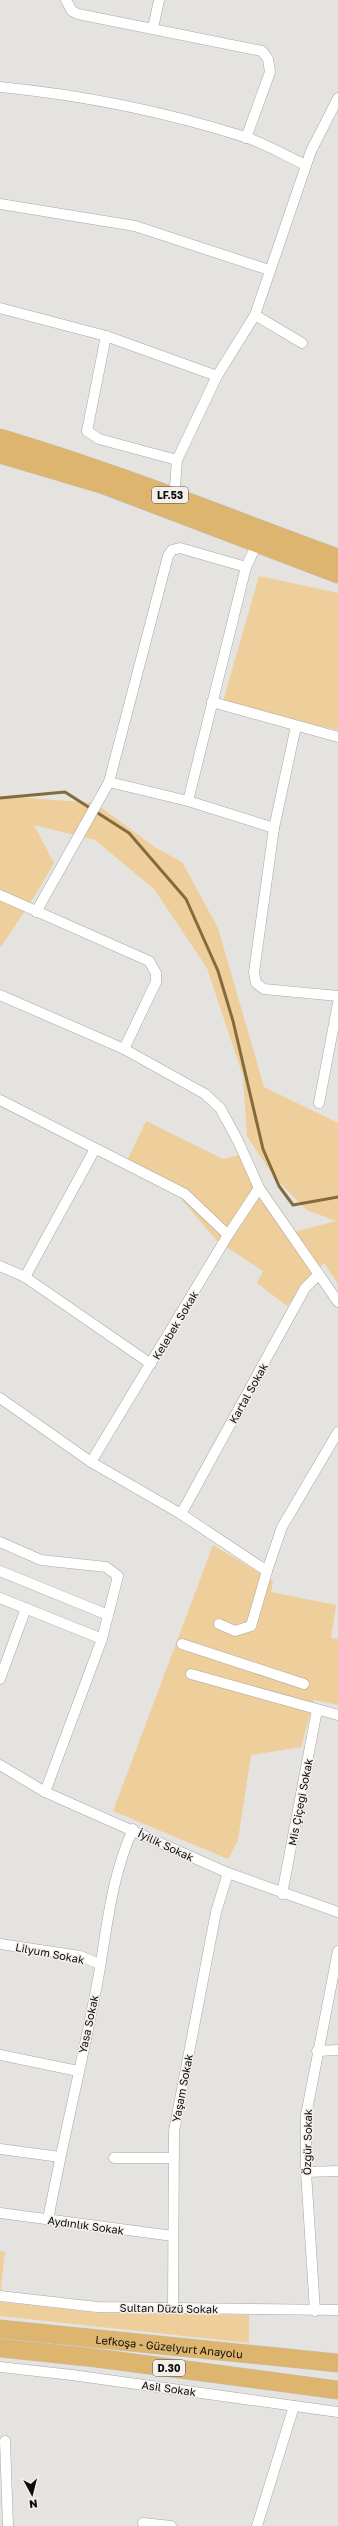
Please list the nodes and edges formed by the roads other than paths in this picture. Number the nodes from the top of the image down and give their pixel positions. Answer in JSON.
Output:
{"nodes":[{"id":1,"x":66,"y":0,"type":"edge"},
{"id":2,"x":159,"y":0,"type":"edge"},
{"id":3,"x":153,"y":28,"type":"junction"},
{"id":4,"x":0,"y":88,"type":"edge"},
{"id":5,"x":337,"y":104,"type":"edge"},
{"id":6,"x":246,"y":138,"type":"junction"},
{"id":7,"x":306,"y":165,"type":"junction"},
{"id":8,"x":0,"y":204,"type":"edge"},
{"id":9,"x":269,"y":270,"type":"junction"},
{"id":10,"x":0,"y":308,"type":"edge"},
{"id":11,"x":255,"y":315,"type":"junction"},
{"id":12,"x":106,"y":336,"type":"junction"},
{"id":13,"x":302,"y":343,"type":"dead end"},
{"id":14,"x":217,"y":376,"type":"junction"},
{"id":15,"x":0,"y":438,"type":"edge"},
{"id":16,"x":0,"y":454,"type":"edge"},
{"id":17,"x":0,"y":458,"type":"edge"},
{"id":18,"x":177,"y":460,"type":"junction"},
{"id":19,"x":104,"y":485,"type":"junction"},
{"id":20,"x":174,"y":496,"type":"junction"},
{"id":21,"x":257,"y":544,"type":"junction"},
{"id":22,"x":338,"y":558,"type":"edge"},
{"id":23,"x":246,"y":567,"type":"junction"},
{"id":24,"x":338,"y":574,"type":"edge"},
{"id":25,"x":212,"y":702,"type":"junction"},
{"id":26,"x":296,"y":726,"type":"junction"},
{"id":27,"x":338,"y":737,"type":"edge"},
{"id":28,"x":108,"y":786,"type":"junction"},
{"id":29,"x":188,"y":801,"type":"junction"},
{"id":30,"x":274,"y":828,"type":"junction"},
{"id":31,"x":0,"y":895,"type":"edge"},
{"id":32,"x":36,"y":912,"type":"junction"},
{"id":33,"x":0,"y":995,"type":"edge"},
{"id":34,"x":338,"y":996,"type":"edge"},
{"id":35,"x":338,"y":1003,"type":"edge"},
{"id":36,"x":124,"y":1049,"type":"junction"},
{"id":37,"x":0,"y":1100,"type":"edge"},
{"id":38,"x":319,"y":1104,"type":"dead end"},
{"id":39,"x":95,"y":1149,"type":"junction"},
{"id":40,"x":259,"y":1188,"type":"junction"},
{"id":41,"x":228,"y":1235,"type":"junction"},
{"id":42,"x":0,"y":1266,"type":"edge"},
{"id":43,"x":318,"y":1275,"type":"junction"},
{"id":44,"x":25,"y":1277,"type":"junction"},
{"id":45,"x":338,"y":1302,"type":"edge"},
{"id":46,"x":151,"y":1364,"type":"junction"},
{"id":47,"x":0,"y":1398,"type":"edge"},
{"id":48,"x":338,"y":1432,"type":"edge"},
{"id":49,"x":91,"y":1462,"type":"junction"},
{"id":50,"x":181,"y":1514,"type":"junction"},
{"id":51,"x":0,"y":1542,"type":"edge"},
{"id":52,"x":267,"y":1570,"type":"junction"},
{"id":53,"x":0,"y":1571,"type":"edge"},
{"id":54,"x":0,"y":1598,"type":"edge"},
{"id":55,"x":26,"y":1608,"type":"junction"},
{"id":56,"x":108,"y":1615,"type":"junction"},
{"id":57,"x":219,"y":1624,"type":"dead end"},
{"id":58,"x":102,"y":1640,"type":"junction"},
{"id":59,"x":182,"y":1644,"type":"dead end"},
{"id":60,"x":191,"y":1674,"type":"dead end"},
{"id":61,"x":0,"y":1679,"type":"edge"},
{"id":62,"x":304,"y":1684,"type":"dead end"},
{"id":63,"x":317,"y":1710,"type":"junction"},
{"id":64,"x":338,"y":1715,"type":"edge"},
{"id":65,"x":0,"y":1765,"type":"edge"},
{"id":66,"x":45,"y":1792,"type":"junction"},
{"id":67,"x":133,"y":1829,"type":"junction"},
{"id":68,"x":228,"y":1873,"type":"junction"},
{"id":69,"x":282,"y":1894,"type":"junction"},
{"id":70,"x":338,"y":1912,"type":"edge"},
{"id":71,"x":0,"y":1944,"type":"edge"},
{"id":72,"x":338,"y":1951,"type":"edge"},
{"id":73,"x":100,"y":1964,"type":"junction"},
{"id":74,"x":338,"y":2050,"type":"edge"},
{"id":75,"x":317,"y":2051,"type":"junction"},
{"id":76,"x":0,"y":2055,"type":"edge"},
{"id":77,"x":78,"y":2071,"type":"junction"},
{"id":78,"x":0,"y":2149,"type":"edge"},
{"id":79,"x":60,"y":2157,"type":"junction"},
{"id":80,"x":114,"y":2158,"type":"dead end"},
{"id":81,"x":173,"y":2158,"type":"junction"},
{"id":82,"x":338,"y":2171,"type":"edge"},
{"id":83,"x":306,"y":2172,"type":"junction"},
{"id":84,"x":0,"y":2213,"type":"edge"},
{"id":85,"x":48,"y":2220,"type":"junction"},
{"id":86,"x":172,"y":2236,"type":"junction"},
{"id":87,"x":0,"y":2296,"type":"edge"},
{"id":88,"x":173,"y":2308,"type":"junction"},
{"id":89,"x":338,"y":2310,"type":"edge"},
{"id":90,"x":315,"y":2311,"type":"junction"},
{"id":91,"x":0,"y":2329,"type":"edge"},
{"id":92,"x":0,"y":2348,"type":"edge"},
{"id":93,"x":338,"y":2363,"type":"edge"},
{"id":94,"x":0,"y":2367,"type":"edge"},
{"id":95,"x":338,"y":2390,"type":"edge"},
{"id":96,"x":294,"y":2406,"type":"junction"},
{"id":97,"x":338,"y":2412,"type":"edge"},
{"id":98,"x":5,"y":2441,"type":"dead end"},
{"id":99,"x":143,"y":2523,"type":"dead end"},
{"id":100,"x":8,"y":2526,"type":"edge"},
{"id":101,"x":171,"y":2526,"type":"edge"},
{"id":102,"x":257,"y":2526,"type":"edge"}],
"edges":[{"from":1,"to":3,"type":"street"},
{"from":2,"to":3,"type":"street"},
{"from":3,"to":6,"type":"street"},
{"from":4,"to":6,"type":"street"},
{"from":5,"to":7,"type":"street"},
{"from":6,"to":7,"type":"street"},
{"from":7,"to":9,"type":"street"},
{"from":8,"to":9,"type":"street"},
{"from":9,"to":11,"type":"street"},
{"from":10,"to":12,"type":"street"},
{"from":11,"to":13,"type":"street"},
{"from":11,"to":14,"type":"street"},
{"from":12,"to":14,"type":"street"},
{"from":12,"to":18,"type":"street"},
{"from":14,"to":18,"type":"street"},
{"from":15,"to":20,"type":"highway","number":"LF.53"},
{"from":16,"to":19,"type":"highway","number":"LF.53"},
{"from":17,"to":19,"type":"highway"},
{"from":18,"to":20,"type":"street"},
{"from":19,"to":21,"type":"highway","number":"LF.53"},
{"from":20,"to":22,"type":"highway","number":"LF.53"},
{"from":21,"to":23,"type":"street"},
{"from":21,"to":24,"type":"highway","number":"LF.53"},
{"from":23,"to":25,"type":"street"},
{"from":23,"to":28,"type":"street"},
{"from":25,"to":26,"type":"street"},
{"from":25,"to":29,"type":"street"},
{"from":26,"to":27,"type":"street"},
{"from":26,"to":30,"type":"street"},
{"from":28,"to":29,"type":"street"},
{"from":28,"to":32,"type":"street"},
{"from":29,"to":30,"type":"street"},
{"from":30,"to":34,"type":"street"},
{"from":31,"to":32,"type":"street"},
{"from":32,"to":36,"type":"street"},
{"from":33,"to":36,"type":"street"},
{"from":35,"to":38,"type":"street"},
{"from":36,"to":40,"type":"street"},
{"from":37,"to":39,"type":"street"},
{"from":39,"to":41,"type":"street"},
{"from":39,"to":44,"type":"street"},
{"from":40,"to":41,"type":"street","name":"Kelebek Sokak"},
{"from":40,"to":43,"type":"street"},
{"from":41,"to":46,"type":"street","name":"Kelebek Sokak"},
{"from":42,"to":44,"type":"street"},
{"from":43,"to":45,"type":"street"},
{"from":43,"to":50,"type":"street","name":"Kartal Sokak"},
{"from":44,"to":46,"type":"street"},
{"from":46,"to":49,"type":"street","name":"Kelebek Sokak"},
{"from":47,"to":49,"type":"street"},
{"from":48,"to":52,"type":"street"},
{"from":49,"to":50,"type":"street"},
{"from":50,"to":52,"type":"street"},
{"from":51,"to":56,"type":"street"},
{"from":52,"to":57,"type":"street"},
{"from":53,"to":56,"type":"street"},
{"from":54,"to":55,"type":"street"},
{"from":55,"to":58,"type":"street"},
{"from":55,"to":61,"type":"street"},
{"from":56,"to":58,"type":"street"},
{"from":58,"to":66,"type":"street"},
{"from":59,"to":62,"type":"street"},
{"from":60,"to":63,"type":"street"},
{"from":63,"to":64,"type":"street"},
{"from":63,"to":69,"type":"street","name":"Mis Çiçeği Sokak"},
{"from":65,"to":66,"type":"street","name":"İyilik Sokak"},
{"from":66,"to":67,"type":"street","name":"İyilik Sokak"},
{"from":67,"to":68,"type":"street","name":"İyilik Sokak"},
{"from":67,"to":73,"type":"street","name":"Yasa Sokak"},
{"from":68,"to":69,"type":"street","name":"İyilik Sokak"},
{"from":68,"to":81,"type":"street","name":"Yaşam Sokak"},
{"from":69,"to":70,"type":"street","name":"İyilik Sokak"},
{"from":71,"to":73,"type":"street","name":"Lilyum Sokak"},
{"from":72,"to":75,"type":"street","name":"Özgür Sokak"},
{"from":73,"to":77,"type":"street","name":"Yasa Sokak"},
{"from":74,"to":75,"type":"street"},
{"from":75,"to":83,"type":"street","name":"Özgür Sokak"},
{"from":76,"to":77,"type":"street"},
{"from":77,"to":79,"type":"street","name":"Yasa Sokak"},
{"from":78,"to":79,"type":"street"},
{"from":79,"to":85,"type":"street","name":"Yasa Sokak"},
{"from":80,"to":81,"type":"street"},
{"from":81,"to":86,"type":"street","name":"Yaşam Sokak"},
{"from":82,"to":83,"type":"street"},
{"from":83,"to":90,"type":"street","name":"Özgür Sokak"},
{"from":84,"to":85,"type":"street","name":"Aydınlık Sokak"},
{"from":85,"to":86,"type":"street","name":"Aydınlık Sokak"},
{"from":86,"to":88,"type":"street","name":"Yaşam Sokak"},
{"from":87,"to":88,"type":"street","name":"Sultan Düzü Sokak"},
{"from":88,"to":90,"type":"street","name":"Sultan Düzü Sokak"},
{"from":89,"to":90,"type":"street","name":"Sultan Düzü Sokak"},
{"from":91,"to":93,"type":"highway","name":"Lefkoşa - Güzelyurt Anayolu","number":"D.30"},
{"from":92,"to":95,"type":"highway","name":"Lefkoşa - Güzelyurt Anayolu","number":"D.30"},
{"from":94,"to":96,"type":"street","name":"Asil Sokak"},
{"from":96,"to":97,"type":"street","name":"Asil Sokak"},
{"from":96,"to":102,"type":"street"},
{"from":98,"to":100,"type":"street"},
{"from":99,"to":101,"type":"street"}]}
